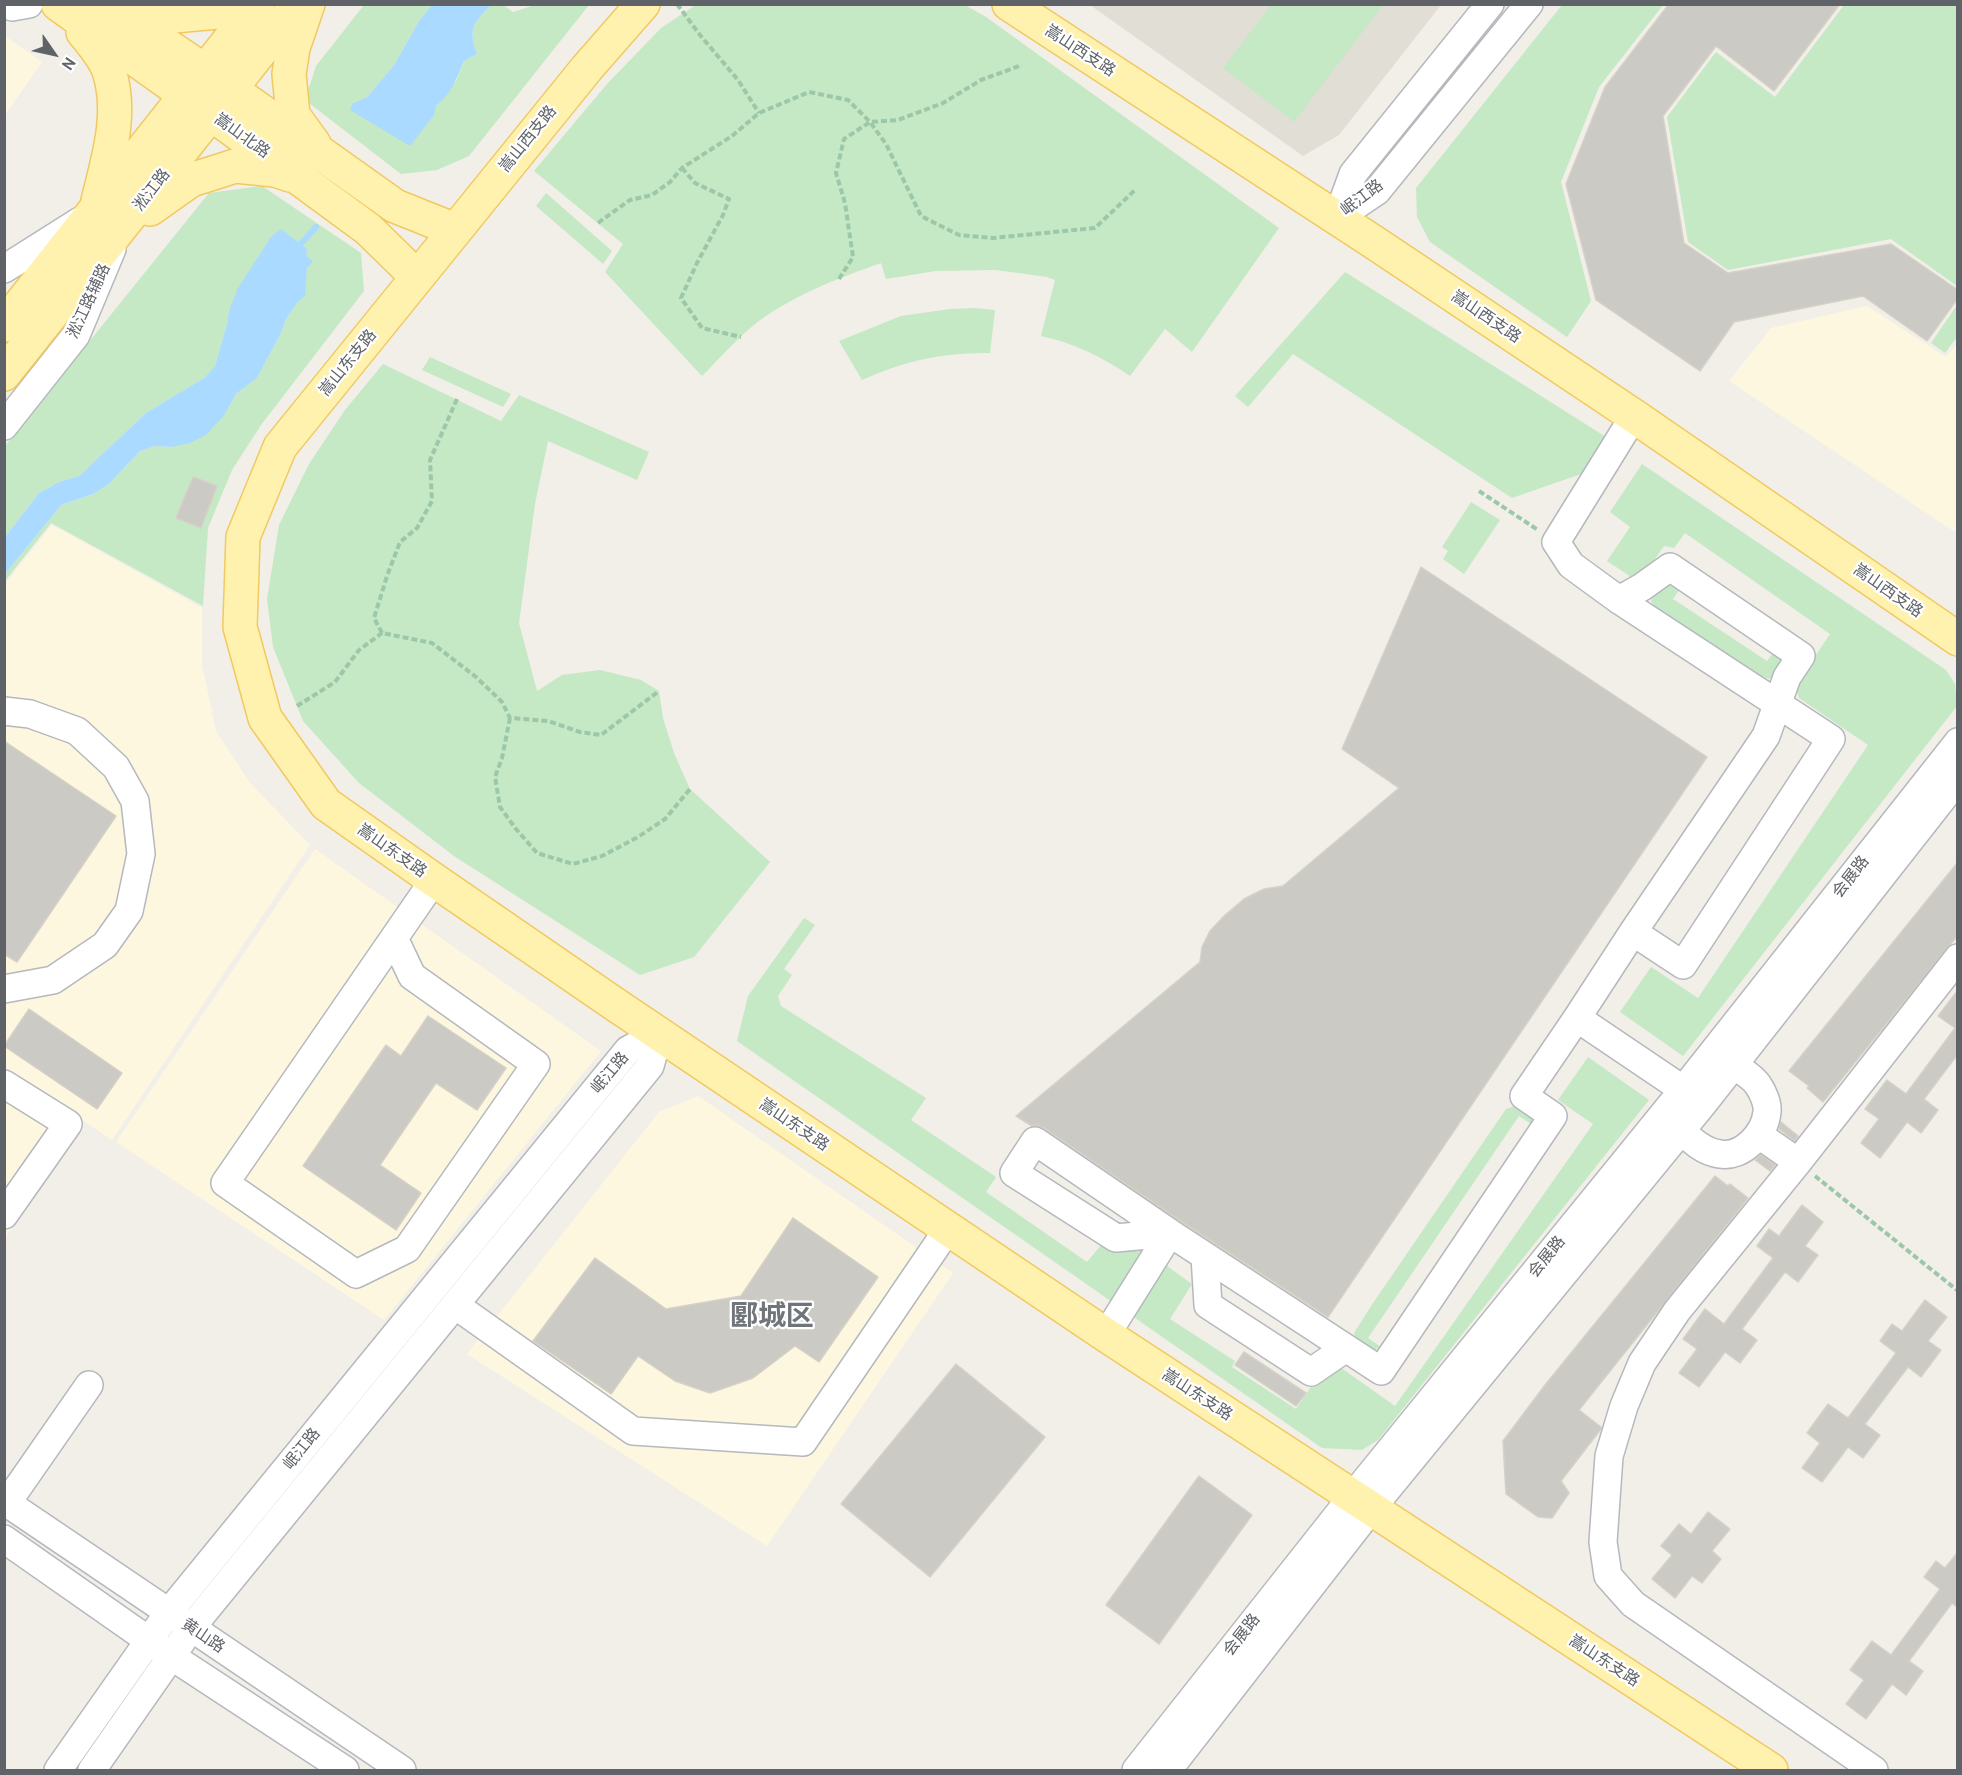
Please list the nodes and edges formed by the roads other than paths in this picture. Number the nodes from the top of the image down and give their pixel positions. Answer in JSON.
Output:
{"nodes":[{"id":1,"x":8,"y":4,"type":"edge"},
{"id":2,"x":29,"y":4,"type":"edge"},
{"id":3,"x":57,"y":4,"type":"edge"},
{"id":4,"x":105,"y":4,"type":"edge"},
{"id":5,"x":132,"y":4,"type":"edge"},
{"id":6,"x":229,"y":4,"type":"edge"},
{"id":7,"x":258,"y":4,"type":"edge"},
{"id":8,"x":298,"y":4,"type":"edge"},
{"id":9,"x":308,"y":4,"type":"edge"},
{"id":10,"x":643,"y":4,"type":"edge"},
{"id":11,"x":1009,"y":4,"type":"edge"},
{"id":12,"x":1490,"y":4,"type":"edge"},
{"id":13,"x":1529,"y":4,"type":"edge"},
{"id":14,"x":209,"y":93,"type":"junction"},
{"id":15,"x":312,"y":168,"type":"junction"},
{"id":16,"x":1337,"y":218,"type":"junction"},
{"id":17,"x":109,"y":219,"type":"junction"},
{"id":18,"x":455,"y":230,"type":"junction"},
{"id":19,"x":4,"y":269,"type":"edge"},
{"id":20,"x":417,"y":277,"type":"junction"},
{"id":21,"x":4,"y":325,"type":"edge"},
{"id":22,"x":4,"y":374,"type":"edge"},
{"id":23,"x":1634,"y":416,"type":"junction"},
{"id":24,"x":4,"y":426,"type":"edge"},
{"id":25,"x":1619,"y":600,"type":"junction"},
{"id":26,"x":1958,"y":639,"type":"edge"},
{"id":27,"x":1778,"y":703,"type":"junction"},
{"id":28,"x":4,"y":711,"type":"edge"},
{"id":29,"x":1958,"y":742,"type":"edge"},
{"id":30,"x":1958,"y":779,"type":"edge"},
{"id":31,"x":434,"y":880,"type":"junction"},
{"id":32,"x":1632,"y":932,"type":"junction"},
{"id":33,"x":394,"y":938,"type":"junction"},
{"id":34,"x":1958,"y":958,"type":"edge"},
{"id":35,"x":4,"y":989,"type":"edge"},
{"id":36,"x":1577,"y":1018,"type":"junction"},
{"id":37,"x":659,"y":1033,"type":"junction"},
{"id":38,"x":1734,"y":1065,"type":"junction"},
{"id":39,"x":4,"y":1084,"type":"edge"},
{"id":40,"x":1693,"y":1097,"type":"junction"},
{"id":41,"x":1681,"y":1130,"type":"junction"},
{"id":42,"x":1759,"y":1134,"type":"junction"},
{"id":43,"x":1798,"y":1162,"type":"junction"},
{"id":44,"x":4,"y":1215,"type":"edge"},
{"id":45,"x":948,"y":1228,"type":"junction"},
{"id":46,"x":1170,"y":1233,"type":"junction"},
{"id":47,"x":1206,"y":1256,"type":"junction"},
{"id":48,"x":455,"y":1305,"type":"junction"},
{"id":49,"x":1106,"y":1335,"type":"junction"},
{"id":50,"x":1346,"y":1348,"type":"junction"},
{"id":51,"x":89,"y":1385,"type":"dead end"},
{"id":52,"x":6,"y":1502,"type":"edge"},
{"id":53,"x":1361,"y":1503,"type":"junction"},
{"id":54,"x":4,"y":1539,"type":"edge"},
{"id":55,"x":169,"y":1612,"type":"junction"},
{"id":56,"x":191,"y":1628,"type":"junction"},
{"id":57,"x":148,"y":1640,"type":"junction"},
{"id":58,"x":171,"y":1656,"type":"junction"},
{"id":59,"x":58,"y":1770,"type":"edge"},
{"id":60,"x":92,"y":1770,"type":"edge"},
{"id":61,"x":345,"y":1770,"type":"edge"},
{"id":62,"x":402,"y":1770,"type":"edge"},
{"id":63,"x":1136,"y":1770,"type":"edge"},
{"id":64,"x":1168,"y":1770,"type":"edge"},
{"id":65,"x":1771,"y":1770,"type":"edge"},
{"id":66,"x":1874,"y":1770,"type":"edge"}],
"edges":[{"from":1,"to":2,"type":"street"},
{"from":3,"to":14,"type":"main road","name":"嵩山北路"},
{"from":3,"to":17,"type":"main road"},
{"from":4,"to":14,"type":"main road","name":"嵩山北路"},
{"from":5,"to":6,"type":"main road"},
{"from":7,"to":14,"type":"main road","name":"淞江路"},
{"from":8,"to":14,"type":"main road","name":"淞江路"},
{"from":9,"to":15,"type":"main road"},
{"from":10,"to":18,"type":"main road","name":"嵩山西支路"},
{"from":11,"to":16,"type":"main road","name":"嵩山西支路"},
{"from":12,"to":16,"type":"street","name":"岷江路"},
{"from":13,"to":16,"type":"street","name":"岷江路"},
{"from":14,"to":15,"type":"main road","name":"嵩山北路"},
{"from":14,"to":17,"type":"main road","name":"淞江路"},
{"from":15,"to":17,"type":"main road"},
{"from":15,"to":18,"type":"main road","name":"嵩山北路"},
{"from":15,"to":20,"type":"main road","name":"嵩山北路"},
{"from":16,"to":23,"type":"main road","name":"嵩山西支路"},
{"from":17,"to":19,"type":"street"},
{"from":17,"to":21,"type":"main road","name":"淞江路"},
{"from":17,"to":22,"type":"main road","name":"淞江路"},
{"from":17,"to":24,"type":"street","name":"淞江路辅路"},
{"from":18,"to":20,"type":"main road","name":"嵩山西支路"},
{"from":20,"to":31,"type":"main road","name":"嵩山东支路"},
{"from":23,"to":25,"type":"street"},
{"from":23,"to":26,"type":"main road","name":"嵩山西支路"},
{"from":25,"to":27,"type":"street"},
{"from":25,"to":27,"type":"street"},
{"from":27,"to":32,"type":"street"},
{"from":27,"to":32,"type":"street"},
{"from":28,"to":35,"type":"street"},
{"from":29,"to":40,"type":"street","name":"会展路"},
{"from":30,"to":38,"type":"street","name":"会展路"},
{"from":31,"to":33,"type":"street"},
{"from":31,"to":37,"type":"main road","name":"嵩山东支路"},
{"from":32,"to":36,"type":"street"},
{"from":33,"to":33,"type":"street"},
{"from":34,"to":43,"type":"street"},
{"from":36,"to":40,"type":"street"},
{"from":36,"to":50,"type":"street"},
{"from":37,"to":45,"type":"main road","name":"嵩山东支路"},
{"from":37,"to":48,"type":"street","name":"岷江路"},
{"from":37,"to":55,"type":"street","name":"岷江路"},
{"from":38,"to":40,"type":"street","name":"会展路"},
{"from":38,"to":42,"type":"street"},
{"from":39,"to":44,"type":"street"},
{"from":40,"to":41,"type":"street","name":"会展路"},
{"from":40,"to":53,"type":"street","name":"会展路"},
{"from":41,"to":42,"type":"street"},
{"from":41,"to":53,"type":"street","name":"会展路"},
{"from":42,"to":43,"type":"street"},
{"from":43,"to":66,"type":"street"},
{"from":45,"to":48,"type":"street"},
{"from":45,"to":49,"type":"main road","name":"嵩山东支路"},
{"from":46,"to":46,"type":"street"},
{"from":46,"to":47,"type":"street"},
{"from":46,"to":49,"type":"street"},
{"from":47,"to":50,"type":"street"},
{"from":47,"to":50,"type":"street"},
{"from":48,"to":56,"type":"street","name":"岷江路"},
{"from":49,"to":53,"type":"main road","name":"嵩山东支路"},
{"from":51,"to":52,"type":"street"},
{"from":52,"to":55,"type":"street","name":"黄山路"},
{"from":53,"to":63,"type":"street","name":"会展路"},
{"from":53,"to":64,"type":"street","name":"会展路"},
{"from":53,"to":65,"type":"main road","name":"嵩山东支路"},
{"from":54,"to":57,"type":"street","name":"黄山路"},
{"from":55,"to":56,"type":"street","name":"黄山路"},
{"from":55,"to":57,"type":"street","name":"岷江路"},
{"from":56,"to":58,"type":"street","name":"岷江路"},
{"from":56,"to":62,"type":"street","name":"黄山路"},
{"from":57,"to":58,"type":"street","name":"黄山路"},
{"from":57,"to":59,"type":"street","name":"岷江路"},
{"from":58,"to":60,"type":"street","name":"岷江路"},
{"from":58,"to":61,"type":"street","name":"黄山路"}]}
